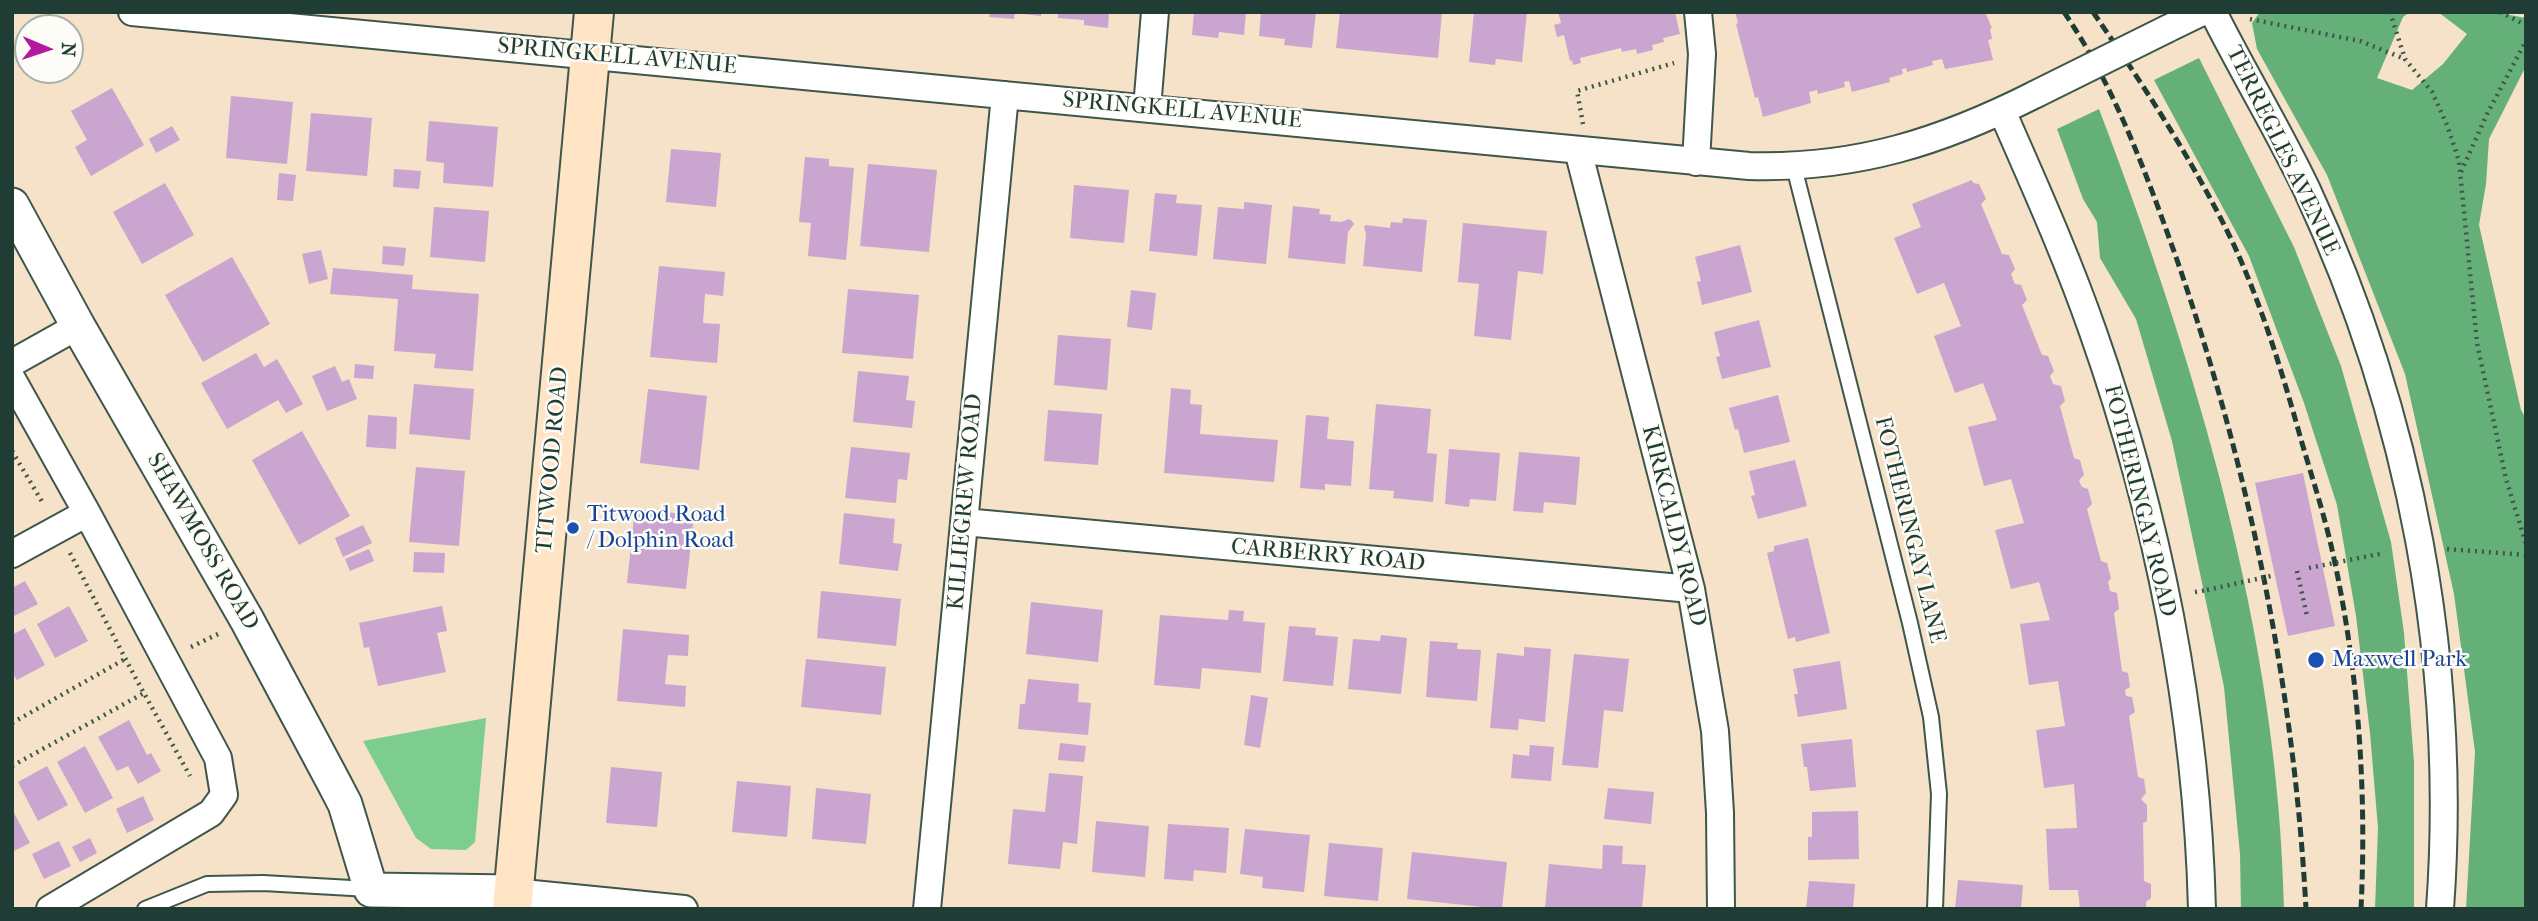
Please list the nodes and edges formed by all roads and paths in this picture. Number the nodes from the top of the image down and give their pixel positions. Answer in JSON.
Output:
{"nodes":[{"id":1,"x":132,"y":12,"type":"edge"},
{"id":2,"x":594,"y":12,"type":"edge"},
{"id":3,"x":1155,"y":12,"type":"edge"},
{"id":4,"x":1698,"y":12,"type":"edge"},
{"id":5,"x":2202,"y":12,"type":"edge"},
{"id":6,"x":2213,"y":12,"type":"edge"},
{"id":7,"x":2390,"y":12,"type":"edge"},
{"id":8,"x":2500,"y":12,"type":"edge"},
{"id":9,"x":174,"y":14,"type":"edge"},
{"id":10,"x":2245,"y":18,"type":"dead end"},
{"id":11,"x":2526,"y":25,"type":"edge"},
{"id":12,"x":2526,"y":41,"type":"edge"},
{"id":13,"x":590,"y":54,"type":"junction"},
{"id":14,"x":1702,"y":54,"type":"junction"},
{"id":15,"x":2405,"y":59,"type":"junction"},
{"id":16,"x":1005,"y":94,"type":"junction"},
{"id":17,"x":1147,"y":108,"type":"junction"},
{"id":18,"x":2001,"y":111,"type":"junction"},
{"id":19,"x":1584,"y":150,"type":"junction"},
{"id":20,"x":1696,"y":162,"type":"junction"},
{"id":21,"x":1794,"y":167,"type":"junction"},
{"id":22,"x":2461,"y":173,"type":"junction"},
{"id":23,"x":12,"y":205,"type":"edge"},
{"id":24,"x":78,"y":326,"type":"junction"},
{"id":25,"x":12,"y":363,"type":"edge"},
{"id":26,"x":12,"y":379,"type":"edge"},
{"id":27,"x":12,"y":451,"type":"edge"},
{"id":28,"x":87,"y":513,"type":"junction"},
{"id":29,"x":964,"y":522,"type":"junction"},
{"id":30,"x":57,"y":529,"type":"junction"},
{"id":31,"x":2526,"y":544,"type":"edge"},
{"id":32,"x":2421,"y":547,"type":"junction"},
{"id":33,"x":12,"y":554,"type":"edge"},
{"id":34,"x":2526,"y":555,"type":"edge"},
{"id":35,"x":2309,"y":568,"type":"dead end"},
{"id":36,"x":2297,"y":570,"type":"dead end"},
{"id":37,"x":2275,"y":575,"type":"dead end"},
{"id":38,"x":1691,"y":589,"type":"junction"},
{"id":39,"x":2207,"y":590,"type":"dead end"},
{"id":40,"x":2307,"y":616,"type":"dead end"},
{"id":41,"x":125,"y":659,"type":"junction"},
{"id":42,"x":144,"y":693,"type":"junction"},
{"id":43,"x":12,"y":723,"type":"edge"},
{"id":44,"x":12,"y":766,"type":"edge"},
{"id":45,"x":211,"y":813,"type":"junction"},
{"id":46,"x":372,"y":899,"type":"edge"},
{"id":47,"x":512,"y":900,"type":"edge"},
{"id":48,"x":50,"y":909,"type":"edge"},
{"id":49,"x":145,"y":909,"type":"edge"},
{"id":50,"x":684,"y":909,"type":"edge"},
{"id":51,"x":928,"y":909,"type":"edge"},
{"id":52,"x":1721,"y":909,"type":"edge"},
{"id":53,"x":1935,"y":909,"type":"edge"},
{"id":54,"x":2202,"y":909,"type":"edge"},
{"id":55,"x":2440,"y":909,"type":"edge"}],
"edges":[{"from":1,"to":9,"type":"street","name":"SPRINGKELL AVENUE"},
{"from":2,"to":13,"type":"main road","name":"TITWOOD ROAD"},
{"from":3,"to":17,"type":"street"},
{"from":4,"to":14,"type":"street"},
{"from":5,"to":18,"type":"street","name":"SPRINGKELL AVENUE","bridge":true},
{"from":6,"to":32,"type":"street","name":"TERREGLES AVENUE"},
{"from":7,"to":15,"type":"path"},
{"from":8,"to":11,"type":"path"},
{"from":9,"to":13,"type":"street","name":"SPRINGKELL AVENUE"},
{"from":10,"to":15,"type":"path"},
{"from":12,"to":22,"type":"path"},
{"from":13,"to":16,"type":"street","name":"SPRINGKELL AVENUE"},
{"from":13,"to":47,"type":"main road","name":"TITWOOD ROAD"},
{"from":14,"to":19,"type":"path"},
{"from":14,"to":20,"type":"street"},
{"from":15,"to":22,"type":"path"},
{"from":16,"to":17,"type":"street","name":"SPRINGKELL AVENUE"},
{"from":16,"to":29,"type":"street","name":"KILLIEGREW ROAD"},
{"from":17,"to":19,"type":"street","name":"SPRINGKELL AVENUE"},
{"from":18,"to":21,"type":"street","name":"SPRINGKELL AVENUE"},
{"from":18,"to":54,"type":"street","name":"FOTHERINGAY ROAD"},
{"from":19,"to":20,"type":"street","name":"SPRINGKELL AVENUE"},
{"from":19,"to":38,"type":"street","name":"KIRKCALDY ROAD"},
{"from":20,"to":21,"type":"street","name":"SPRINGKELL AVENUE"},
{"from":21,"to":53,"type":"lane","name":"FOTHERINGAY LANE"},
{"from":22,"to":31,"type":"path"},
{"from":23,"to":24,"type":"street","name":"SHAWMOSS ROAD"},
{"from":24,"to":25,"type":"street"},
{"from":24,"to":46,"type":"street","name":"SHAWMOSS ROAD"},
{"from":26,"to":28,"type":"street"},
{"from":27,"to":30,"type":"path"},
{"from":28,"to":30,"type":"street"},
{"from":28,"to":45,"type":"street"},
{"from":29,"to":38,"type":"street","name":"CARBERRY ROAD"},
{"from":29,"to":51,"type":"street","name":"KILLIEGREW ROAD"},
{"from":30,"to":33,"type":"street"},
{"from":30,"to":41,"type":"path"},
{"from":32,"to":34,"type":"path"},
{"from":32,"to":35,"type":"path","bridge":true},
{"from":32,"to":55,"type":"street","name":"TERREGLES AVENUE"},
{"from":36,"to":40,"type":"path"},
{"from":37,"to":39,"type":"path","bridge":true},
{"from":38,"to":52,"type":"street","name":"KIRKCALDY ROAD"},
{"from":41,"to":42,"type":"path"},
{"from":41,"to":43,"type":"path"},
{"from":42,"to":44,"type":"path"},
{"from":42,"to":45,"type":"path"},
{"from":45,"to":48,"type":"street"},
{"from":46,"to":47,"type":"street"},
{"from":46,"to":49,"type":"lane"},
{"from":47,"to":50,"type":"street"}]}
